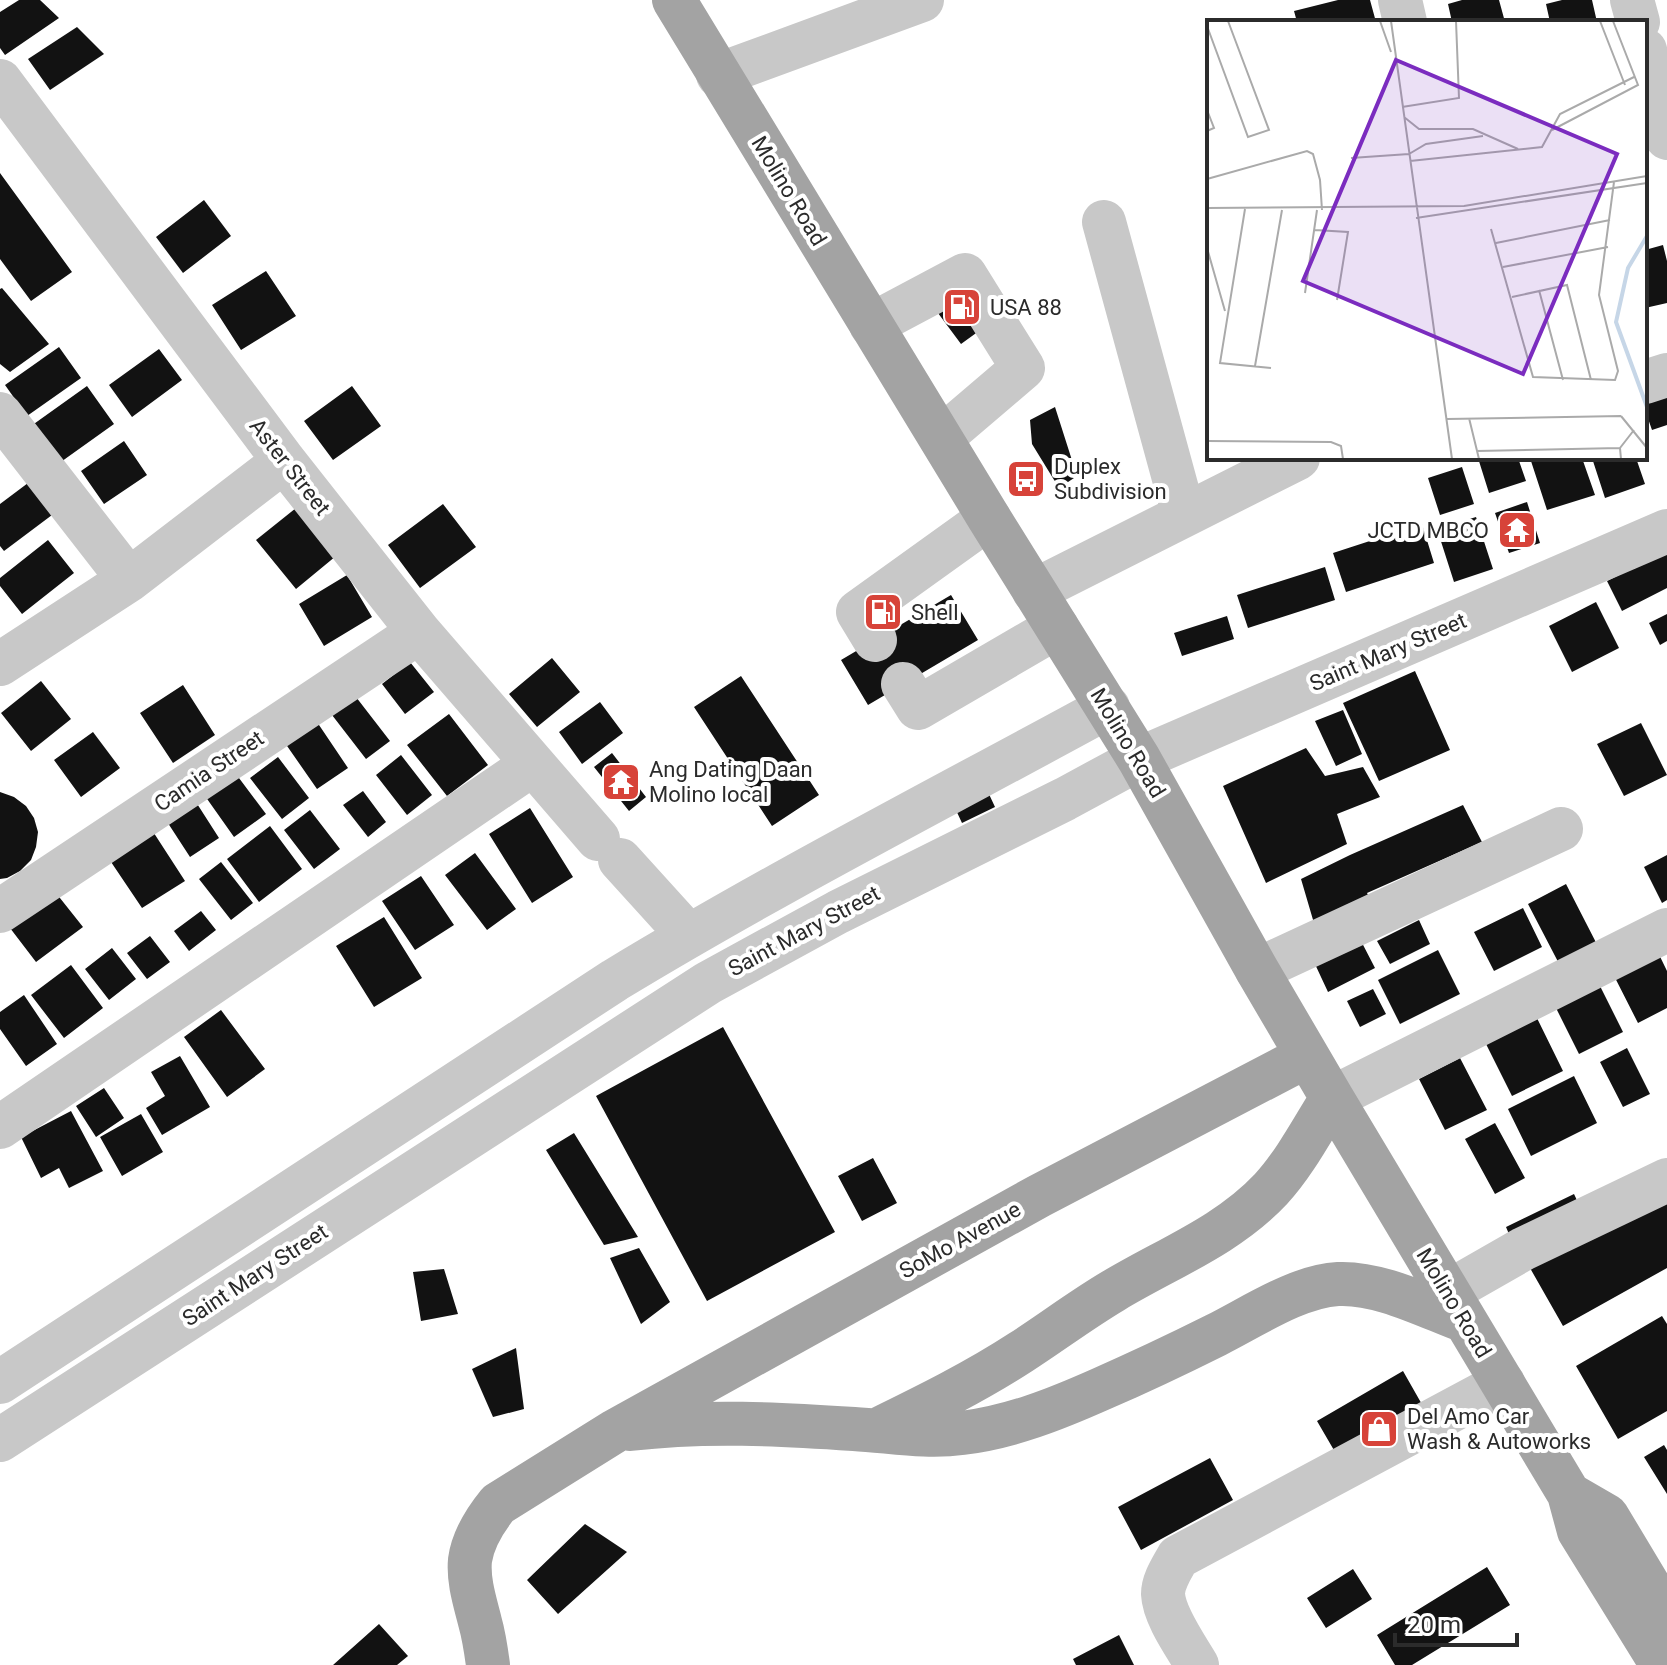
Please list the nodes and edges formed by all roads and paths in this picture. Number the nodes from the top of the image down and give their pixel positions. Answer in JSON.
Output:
{"nodes":[{"id":1,"x":674,"y":0,"type":"edge"},
{"id":2,"x":922,"y":0,"type":"edge"},
{"id":3,"x":1400,"y":0,"type":"edge"},
{"id":4,"x":1632,"y":0,"type":"edge"},
{"id":5,"x":1405,"y":20,"type":"edge"},
{"id":6,"x":1637,"y":20,"type":"edge"},
{"id":7,"x":1647,"y":58,"type":"edge"},
{"id":8,"x":718,"y":75,"type":"junction"},
{"id":9,"x":0,"y":81,"type":"edge"},
{"id":10,"x":1667,"y":138,"type":"edge"},
{"id":11,"x":1104,"y":222,"type":"dead end"},
{"id":12,"x":871,"y":325,"type":"junction"},
{"id":13,"x":1667,"y":375,"type":"edge"},
{"id":14,"x":1647,"y":381,"type":"edge"},
{"id":15,"x":0,"y":414,"type":"edge"},
{"id":16,"x":941,"y":438,"type":"junction"},
{"id":17,"x":1294,"y":460,"type":"edge"},
{"id":18,"x":284,"y":461,"type":"junction"},
{"id":19,"x":1184,"y":515,"type":"junction"},
{"id":20,"x":989,"y":518,"type":"junction"},
{"id":21,"x":1667,"y":531,"type":"edge"},
{"id":22,"x":129,"y":580,"type":"junction"},
{"id":23,"x":1046,"y":609,"type":"junction"},
{"id":24,"x":419,"y":632,"type":"junction"},
{"id":25,"x":875,"y":640,"type":"dead end"},
{"id":26,"x":0,"y":664,"type":"edge"},
{"id":27,"x":903,"y":684,"type":"dead end"},
{"id":28,"x":1108,"y":707,"type":"junction"},
{"id":29,"x":1139,"y":759,"type":"junction"},
{"id":30,"x":533,"y":764,"type":"junction"},
{"id":31,"x":1561,"y":829,"type":"dead end"},
{"id":32,"x":0,"y":911,"type":"edge"},
{"id":33,"x":1667,"y":930,"type":"edge"},
{"id":34,"x":688,"y":935,"type":"junction"},
{"id":35,"x":1257,"y":970,"type":"junction"},
{"id":36,"x":1307,"y":1056,"type":"junction"},
{"id":37,"x":1332,"y":1098,"type":"junction"},
{"id":38,"x":0,"y":1127,"type":"edge"},
{"id":39,"x":1667,"y":1180,"type":"edge"},
{"id":40,"x":1457,"y":1307,"type":"junction"},
{"id":41,"x":0,"y":1382,"type":"edge"},
{"id":42,"x":1503,"y":1383,"type":"junction"},
{"id":43,"x":877,"y":1430,"type":"junction"},
{"id":44,"x":615,"y":1431,"type":"junction"},
{"id":45,"x":0,"y":1440,"type":"edge"},
{"id":46,"x":1569,"y":1494,"type":"junction"},
{"id":47,"x":1612,"y":1584,"type":"junction"},
{"id":48,"x":1667,"y":1616,"type":"edge"},
{"id":49,"x":481,"y":1656,"type":"edge"},
{"id":50,"x":1197,"y":1665,"type":"edge"},
{"id":51,"x":1642,"y":1665,"type":"edge"},
{"id":52,"x":1662,"y":1665,"type":"edge"}],
"edges":[{"from":1,"to":8,"type":"main road","name":"Molino Road"},
{"from":2,"to":8,"type":"street"},
{"from":3,"to":5,"type":"street"},
{"from":4,"to":6,"type":"street"},
{"from":7,"to":10,"type":"street"},
{"from":8,"to":12,"type":"main road","name":"Molino Road"},
{"from":9,"to":18,"type":"street","name":"Aster Street"},
{"from":11,"to":19,"type":"street"},
{"from":12,"to":16,"type":"main road","name":"Molino Road"},
{"from":12,"to":16,"type":"street"},
{"from":13,"to":14,"type":"street"},
{"from":15,"to":22,"type":"street"},
{"from":16,"to":20,"type":"main road","name":"Molino Road"},
{"from":17,"to":19,"type":"street"},
{"from":18,"to":22,"type":"street"},
{"from":18,"to":24,"type":"street","name":"Aster Street"},
{"from":19,"to":23,"type":"street"},
{"from":20,"to":23,"type":"main road","name":"Molino Road"},
{"from":20,"to":25,"type":"street"},
{"from":21,"to":29,"type":"street","name":"Saint Mary Street"},
{"from":22,"to":26,"type":"street"},
{"from":23,"to":27,"type":"street"},
{"from":23,"to":28,"type":"main road","name":"Molino Road"},
{"from":24,"to":30,"type":"street","name":"Aster Street"},
{"from":24,"to":32,"type":"street","name":"Camia Street"},
{"from":28,"to":29,"type":"main road","name":"Molino Road"},
{"from":28,"to":34,"type":"street"},
{"from":29,"to":35,"type":"main road","name":"Molino Road"},
{"from":29,"to":45,"type":"street","name":"Saint Mary Street"},
{"from":30,"to":34,"type":"street","name":"Aster Street"},
{"from":30,"to":38,"type":"street"},
{"from":31,"to":35,"type":"street"},
{"from":33,"to":37,"type":"street"},
{"from":34,"to":41,"type":"street"},
{"from":35,"to":36,"type":"main road","name":"Molino Road"},
{"from":36,"to":37,"type":"main road","name":"Molino Road"},
{"from":36,"to":44,"type":"main road","name":"SoMo Avenue"},
{"from":37,"to":40,"type":"main road","name":"Molino Road"},
{"from":37,"to":43,"type":"main road","name":"SoMo Avenue"},
{"from":39,"to":40,"type":"street"},
{"from":40,"to":42,"type":"main road","name":"Molino Road"},
{"from":40,"to":43,"type":"main road","name":"SoMo Avenue"},
{"from":42,"to":46,"type":"main road","name":"Molino Road"},
{"from":42,"to":50,"type":"street"},
{"from":43,"to":44,"type":"main road","name":"SoMo Avenue"},
{"from":44,"to":49,"type":"main road","name":"SoMo Avenue"},
{"from":46,"to":47,"type":"main road","name":"Molino Road"},
{"from":46,"to":48,"type":"main road","name":"Molino Road"},
{"from":47,"to":51,"type":"main road","name":"Molino Road"},
{"from":47,"to":52,"type":"main road","name":"Molino Road"}]}
